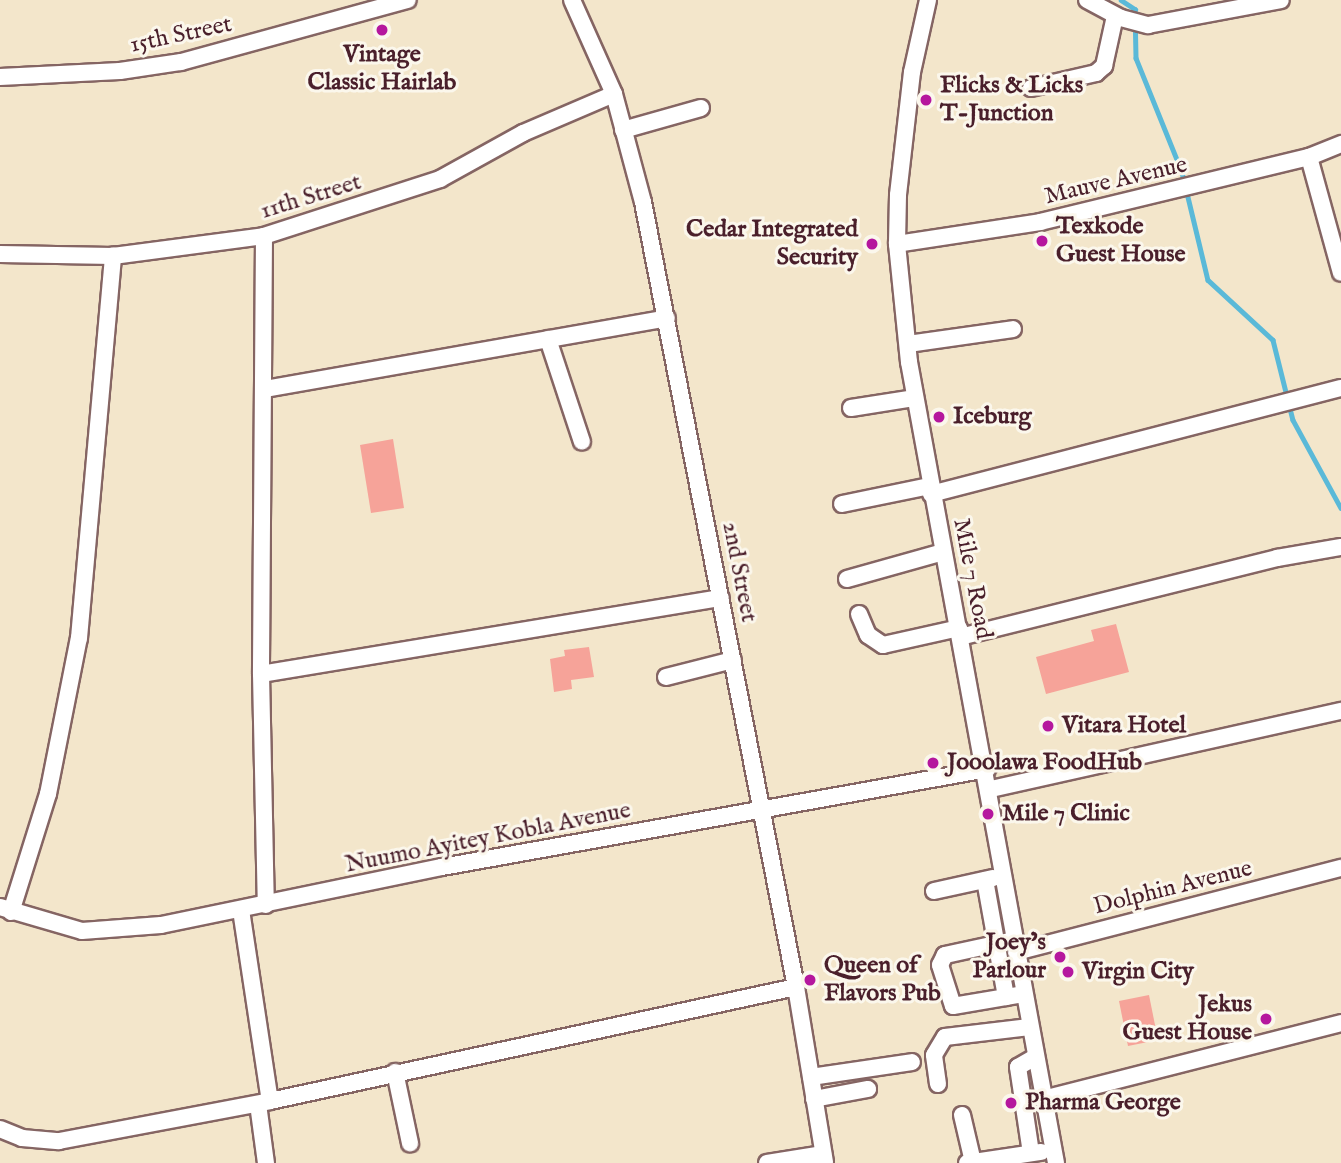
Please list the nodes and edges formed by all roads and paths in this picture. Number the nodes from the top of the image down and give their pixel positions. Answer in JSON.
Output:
{"nodes":[{"id":1,"x":408,"y":0,"type":"edge"},
{"id":2,"x":572,"y":0,"type":"edge"},
{"id":3,"x":928,"y":0,"type":"edge"},
{"id":4,"x":1087,"y":0,"type":"edge"},
{"id":5,"x":1282,"y":0,"type":"edge"},
{"id":6,"x":387,"y":3,"type":"edge"},
{"id":7,"x":1118,"y":17,"type":"junction"},
{"id":8,"x":0,"y":77,"type":"edge"},
{"id":9,"x":1031,"y":88,"type":"dead end"},
{"id":10,"x":614,"y":94,"type":"junction"},
{"id":11,"x":701,"y":108,"type":"dead end"},
{"id":12,"x":624,"y":130,"type":"junction"},
{"id":13,"x":1341,"y":144,"type":"edge"},
{"id":14,"x":1309,"y":157,"type":"junction"},
{"id":15,"x":264,"y":236,"type":"junction"},
{"id":16,"x":897,"y":244,"type":"junction"},
{"id":17,"x":0,"y":254,"type":"edge"},
{"id":18,"x":113,"y":256,"type":"junction"},
{"id":19,"x":1341,"y":274,"type":"edge"},
{"id":20,"x":667,"y":318,"type":"junction"},
{"id":21,"x":1013,"y":329,"type":"dead end"},
{"id":22,"x":548,"y":339,"type":"junction"},
{"id":23,"x":908,"y":344,"type":"junction"},
{"id":24,"x":265,"y":388,"type":"junction"},
{"id":25,"x":1341,"y":388,"type":"edge"},
{"id":26,"x":915,"y":398,"type":"junction"},
{"id":27,"x":851,"y":408,"type":"dead end"},
{"id":28,"x":582,"y":442,"type":"dead end"},
{"id":29,"x":931,"y":490,"type":"junction"},
{"id":30,"x":842,"y":504,"type":"dead end"},
{"id":31,"x":1341,"y":547,"type":"edge"},
{"id":32,"x":943,"y":552,"type":"junction"},
{"id":33,"x":846,"y":579,"type":"dead end"},
{"id":34,"x":721,"y":598,"type":"junction"},
{"id":35,"x":859,"y":614,"type":"dead end"},
{"id":36,"x":959,"y":633,"type":"junction"},
{"id":37,"x":733,"y":660,"type":"junction"},
{"id":38,"x":261,"y":674,"type":"junction"},
{"id":39,"x":666,"y":677,"type":"dead end"},
{"id":40,"x":1341,"y":711,"type":"edge"},
{"id":41,"x":987,"y":769,"type":"junction"},
{"id":42,"x":991,"y":789,"type":"junction"},
{"id":43,"x":762,"y":810,"type":"junction"},
{"id":44,"x":1341,"y":869,"type":"edge"},
{"id":45,"x":1004,"y":876,"type":"junction"},
{"id":46,"x":985,"y":880,"type":"junction"},
{"id":47,"x":934,"y":891,"type":"dead end"},
{"id":48,"x":266,"y":905,"type":"junction"},
{"id":49,"x":5,"y":910,"type":"edge"},
{"id":50,"x":241,"y":910,"type":"junction"},
{"id":51,"x":1010,"y":915,"type":"junction"},
{"id":52,"x":992,"y":918,"type":"junction"},
{"id":53,"x":997,"y":944,"type":"junction"},
{"id":54,"x":1015,"y":946,"type":"junction"},
{"id":55,"x":796,"y":987,"type":"junction"},
{"id":56,"x":1023,"y":994,"type":"junction"},
{"id":57,"x":1006,"y":998,"type":"junction"},
{"id":58,"x":1341,"y":1023,"type":"edge"},
{"id":59,"x":1029,"y":1027,"type":"junction"},
{"id":60,"x":1035,"y":1057,"type":"junction"},
{"id":61,"x":912,"y":1062,"type":"dead end"},
{"id":62,"x":395,"y":1072,"type":"junction"},
{"id":63,"x":811,"y":1077,"type":"junction"},
{"id":64,"x":938,"y":1084,"type":"dead end"},
{"id":65,"x":868,"y":1089,"type":"dead end"},
{"id":66,"x":814,"y":1099,"type":"junction"},
{"id":67,"x":1043,"y":1099,"type":"junction"},
{"id":68,"x":264,"y":1102,"type":"junction"},
{"id":69,"x":962,"y":1115,"type":"dead end"},
{"id":70,"x":0,"y":1129,"type":"edge"},
{"id":71,"x":411,"y":1143,"type":"dead end"},
{"id":72,"x":1031,"y":1153,"type":"junction"},
{"id":73,"x":1055,"y":1157,"type":"edge"},
{"id":74,"x":824,"y":1158,"type":"edge"},
{"id":75,"x":266,"y":1163,"type":"edge"},
{"id":76,"x":767,"y":1163,"type":"edge"},
{"id":77,"x":970,"y":1163,"type":"edge"}],
"edges":[{"from":1,"to":6,"type":"street","name":"15th Street"},
{"from":2,"to":10,"type":"street","name":"2nd Street"},
{"from":3,"to":16,"type":"street","name":"Mile 7 Road"},
{"from":4,"to":7,"type":"street"},
{"from":5,"to":7,"type":"street"},
{"from":6,"to":8,"type":"street","name":"15th Street"},
{"from":7,"to":9,"type":"street"},
{"from":10,"to":12,"type":"street","name":"2nd Street"},
{"from":10,"to":15,"type":"street","name":"11th Street"},
{"from":11,"to":12,"type":"street"},
{"from":12,"to":20,"type":"street","name":"2nd Street"},
{"from":13,"to":14,"type":"street","name":"Mauve Avenue"},
{"from":14,"to":16,"type":"street","name":"Mauve Avenue"},
{"from":14,"to":19,"type":"street"},
{"from":15,"to":18,"type":"street","name":"11th Street"},
{"from":15,"to":24,"type":"street"},
{"from":16,"to":23,"type":"street","name":"Mile 7 Road"},
{"from":17,"to":18,"type":"street","name":"11th Street"},
{"from":18,"to":49,"type":"street"},
{"from":20,"to":22,"type":"street"},
{"from":20,"to":34,"type":"street","name":"2nd Street"},
{"from":21,"to":23,"type":"street"},
{"from":22,"to":24,"type":"street"},
{"from":22,"to":28,"type":"street"},
{"from":23,"to":26,"type":"street","name":"Mile 7 Road"},
{"from":24,"to":38,"type":"street"},
{"from":25,"to":29,"type":"street"},
{"from":26,"to":27,"type":"street"},
{"from":26,"to":29,"type":"street","name":"Mile 7 Road"},
{"from":29,"to":30,"type":"street"},
{"from":29,"to":32,"type":"street","name":"Mile 7 Road"},
{"from":31,"to":36,"type":"street"},
{"from":32,"to":33,"type":"street"},
{"from":32,"to":36,"type":"street","name":"Mile 7 Road"},
{"from":34,"to":37,"type":"street","name":"2nd Street"},
{"from":34,"to":38,"type":"street"},
{"from":35,"to":36,"type":"street"},
{"from":36,"to":41,"type":"street","name":"Mile 7 Road"},
{"from":37,"to":39,"type":"street"},
{"from":37,"to":43,"type":"street","name":"2nd Street"},
{"from":38,"to":48,"type":"street"},
{"from":40,"to":42,"type":"street"},
{"from":41,"to":42,"type":"street","name":"Mile 7 Road"},
{"from":41,"to":43,"type":"street","name":"Nuumo Ayitey Kobla Avenue"},
{"from":42,"to":45,"type":"street","name":"Mile 7 Road"},
{"from":43,"to":48,"type":"street","name":"Nuumo Ayitey Kobla Avenue"},
{"from":43,"to":55,"type":"street","name":"2nd Street"},
{"from":44,"to":54,"type":"street","name":"Dolphin Avenue"},
{"from":45,"to":46,"type":"street"},
{"from":45,"to":51,"type":"street","name":"Mile 7 Road"},
{"from":46,"to":47,"type":"street"},
{"from":46,"to":52,"type":"street"},
{"from":48,"to":50,"type":"street","name":"Nuumo Ayitey Kobla Avenue"},
{"from":49,"to":50,"type":"street","name":"Nuumo Ayitey Kobla Avenue"},
{"from":50,"to":68,"type":"street"},
{"from":51,"to":52,"type":"street"},
{"from":51,"to":54,"type":"street","name":"Mile 7 Road"},
{"from":52,"to":53,"type":"street"},
{"from":53,"to":54,"type":"street","name":"Dolphin Avenue"},
{"from":53,"to":57,"type":"street"},
{"from":53,"to":57,"type":"street","name":"Dolphin Avenue"},
{"from":54,"to":56,"type":"street","name":"Mile 7 Road"},
{"from":55,"to":62,"type":"street"},
{"from":55,"to":63,"type":"street","name":"2nd Street"},
{"from":56,"to":57,"type":"street"},
{"from":56,"to":59,"type":"street","name":"Mile 7 Road"},
{"from":58,"to":67,"type":"street"},
{"from":59,"to":60,"type":"street","name":"Mile 7 Road"},
{"from":59,"to":64,"type":"street"},
{"from":60,"to":67,"type":"street","name":"Mile 7 Road"},
{"from":60,"to":72,"type":"street"},
{"from":61,"to":63,"type":"street"},
{"from":62,"to":68,"type":"street"},
{"from":62,"to":71,"type":"street"},
{"from":63,"to":66,"type":"street","name":"2nd Street"},
{"from":65,"to":66,"type":"street"},
{"from":66,"to":74,"type":"street","name":"2nd Street"},
{"from":67,"to":73,"type":"street","name":"Mile 7 Road"},
{"from":68,"to":70,"type":"street"},
{"from":68,"to":75,"type":"street"},
{"from":69,"to":77,"type":"street"},
{"from":72,"to":73,"type":"street"},
{"from":72,"to":77,"type":"street"},
{"from":74,"to":76,"type":"street"}]}
